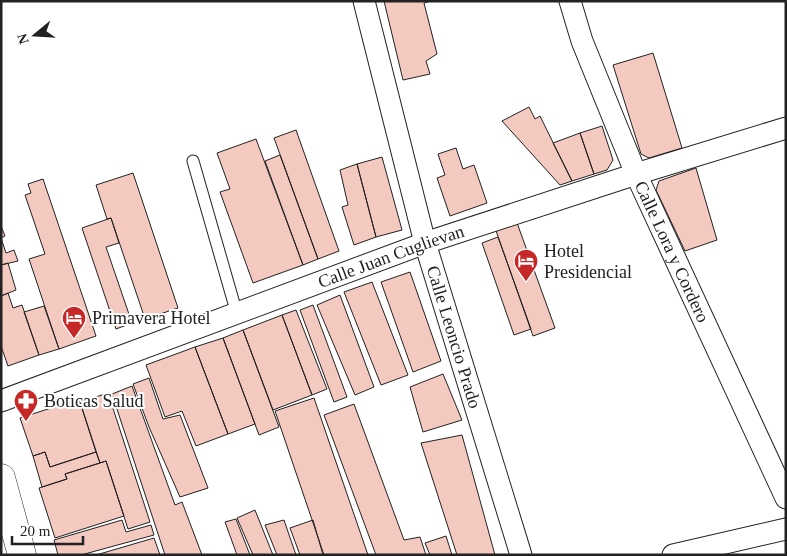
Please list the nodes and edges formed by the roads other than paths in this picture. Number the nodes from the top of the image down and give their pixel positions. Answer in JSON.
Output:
{"nodes":[{"id":1,"x":364,"y":1,"type":"edge"},
{"id":2,"x":570,"y":1,"type":"edge"},
{"id":3,"x":786,"y":128,"type":"edge"},
{"id":4,"x":193,"y":161,"type":"dead end"},
{"id":5,"x":636,"y":174,"type":"junction"},
{"id":6,"x":425,"y":243,"type":"junction"},
{"id":7,"x":237,"y":314,"type":"junction"},
{"id":8,"x":1,"y":401,"type":"edge"},
{"id":9,"x":1,"y":478,"type":"edge"},
{"id":10,"x":786,"y":498,"type":"edge"},
{"id":11,"x":786,"y":529,"type":"edge"},
{"id":12,"x":22,"y":555,"type":"edge"},
{"id":13,"x":521,"y":555,"type":"edge"},
{"id":14,"x":673,"y":555,"type":"edge"}],
"edges":[{"from":1,"to":6,"type":"street","name":"Calle Leoncio Prado"},
{"from":2,"to":5,"type":"street","name":"Calle Lora y Cordero"},
{"from":3,"to":5,"type":"street","name":"Calle Juan Cuglievan"},
{"from":4,"to":7,"type":"lane"},
{"from":5,"to":6,"type":"street","name":"Calle Juan Cuglievan"},
{"from":5,"to":10,"type":"street","name":"Calle Lora y Cordero"},
{"from":6,"to":7,"type":"street","name":"Calle Juan Cuglievan"},
{"from":6,"to":13,"type":"street","name":"Calle Leoncio Prado"},
{"from":7,"to":8,"type":"street","name":"Calle Juan Cuglievan"},
{"from":9,"to":12,"type":"street"},
{"from":11,"to":14,"type":"street"}]}
